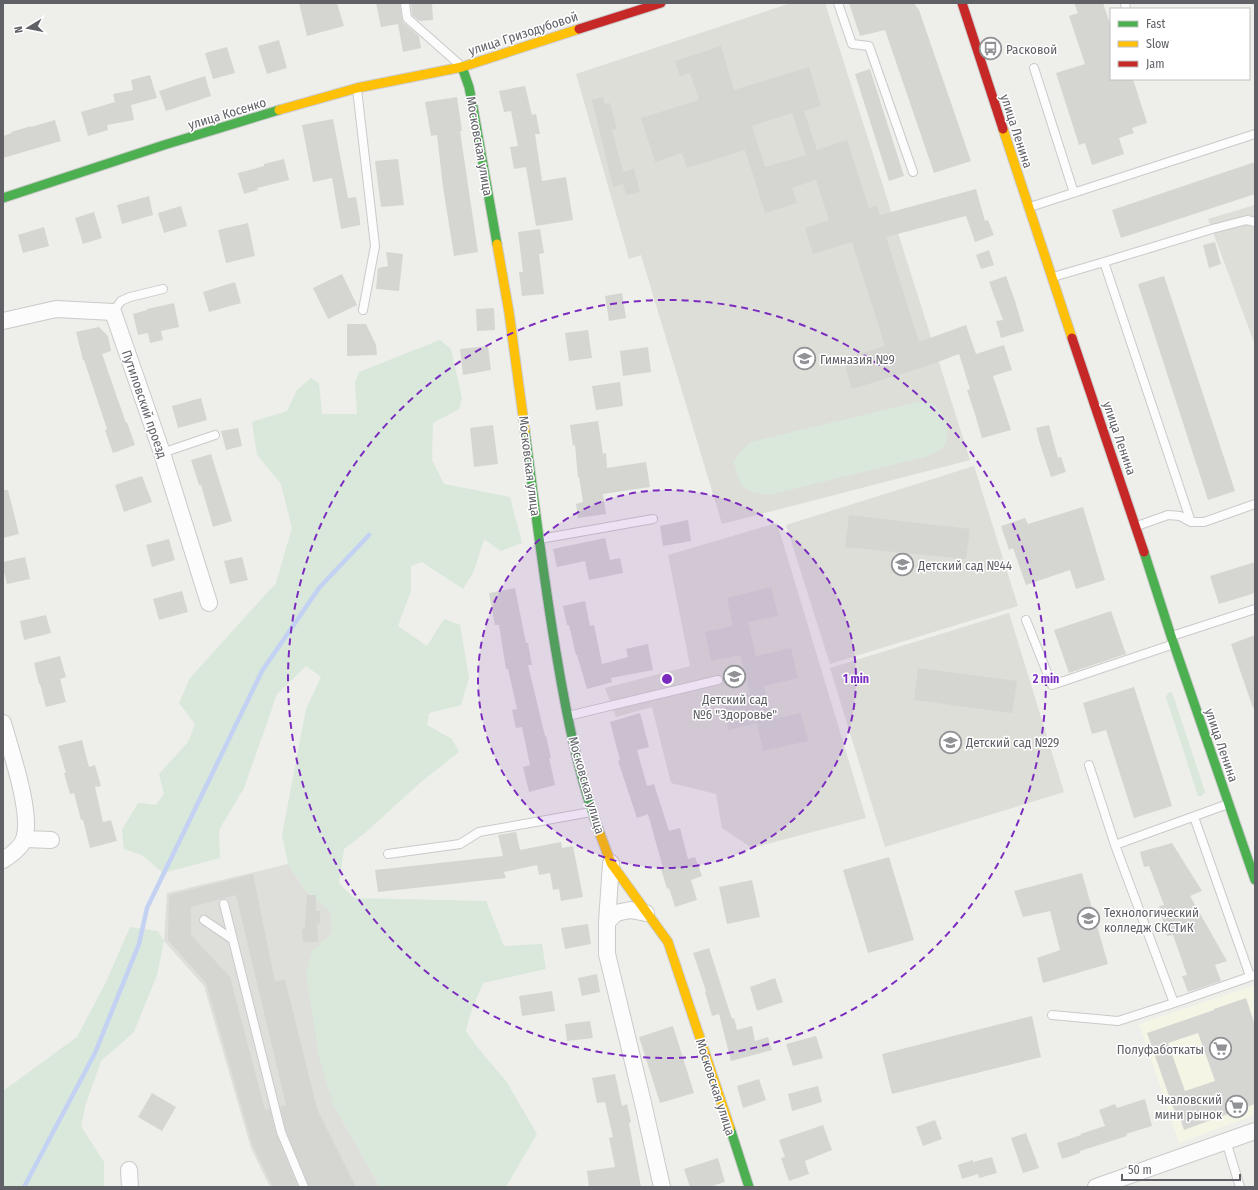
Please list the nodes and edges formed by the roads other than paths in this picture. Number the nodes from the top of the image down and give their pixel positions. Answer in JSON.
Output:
{"nodes":[{"id":1,"x":406,"y":3,"type":"edge"},
{"id":2,"x":661,"y":3,"type":"edge"},
{"id":3,"x":838,"y":3,"type":"edge"},
{"id":4,"x":962,"y":3,"type":"edge"},
{"id":5,"x":462,"y":67,"type":"junction"},
{"id":6,"x":1034,"y":68,"type":"dead end"},
{"id":7,"x":357,"y":88,"type":"junction"},
{"id":8,"x":1255,"y":134,"type":"edge"},
{"id":9,"x":913,"y":172,"type":"dead end"},
{"id":10,"x":1074,"y":193,"type":"junction"},
{"id":11,"x":3,"y":198,"type":"edge"},
{"id":12,"x":1029,"y":208,"type":"junction"},
{"id":13,"x":1255,"y":222,"type":"edge"},
{"id":14,"x":1104,"y":262,"type":"junction"},
{"id":15,"x":1052,"y":277,"type":"junction"},
{"id":16,"x":163,"y":289,"type":"dead end"},
{"id":17,"x":363,"y":310,"type":"dead end"},
{"id":18,"x":113,"y":312,"type":"junction"},
{"id":19,"x":3,"y":321,"type":"edge"},
{"id":20,"x":214,"y":435,"type":"dead end"},
{"id":21,"x":162,"y":453,"type":"junction"},
{"id":22,"x":1255,"y":504,"type":"edge"},
{"id":23,"x":652,"y":519,"type":"dead end"},
{"id":24,"x":1192,"y":522,"type":"junction"},
{"id":25,"x":1136,"y":526,"type":"junction"},
{"id":26,"x":539,"y":539,"type":"junction"},
{"id":27,"x":209,"y":602,"type":"dead end"},
{"id":28,"x":1255,"y":609,"type":"edge"},
{"id":29,"x":1026,"y":620,"type":"dead end"},
{"id":30,"x":1173,"y":640,"type":"junction"},
{"id":31,"x":718,"y":680,"type":"dead end"},
{"id":32,"x":567,"y":716,"type":"junction"},
{"id":33,"x":3,"y":723,"type":"edge"},
{"id":34,"x":1089,"y":765,"type":"dead end"},
{"id":35,"x":1229,"y":804,"type":"junction"},
{"id":36,"x":592,"y":812,"type":"junction"},
{"id":37,"x":1194,"y":817,"type":"junction"},
{"id":38,"x":25,"y":835,"type":"junction"},
{"id":39,"x":51,"y":840,"type":"dead end"},
{"id":40,"x":1115,"y":845,"type":"junction"},
{"id":41,"x":388,"y":854,"type":"dead end"},
{"id":42,"x":3,"y":860,"type":"edge"},
{"id":43,"x":611,"y":863,"type":"junction"},
{"id":44,"x":1255,"y":880,"type":"edge"},
{"id":45,"x":224,"y":904,"type":"dead end"},
{"id":46,"x":646,"y":913,"type":"junction"},
{"id":47,"x":204,"y":920,"type":"dead end"},
{"id":48,"x":607,"y":922,"type":"junction"},
{"id":49,"x":232,"y":939,"type":"junction"},
{"id":50,"x":1253,"y":976,"type":"edge"},
{"id":51,"x":1174,"y":1003,"type":"junction"},
{"id":52,"x":1052,"y":1015,"type":"dead end"},
{"id":53,"x":1255,"y":1131,"type":"edge"},
{"id":54,"x":1226,"y":1141,"type":"junction"},
{"id":55,"x":129,"y":1170,"type":"dead end"},
{"id":56,"x":130,"y":1187,"type":"edge"},
{"id":57,"x":304,"y":1187,"type":"edge"},
{"id":58,"x":662,"y":1187,"type":"edge"},
{"id":59,"x":749,"y":1187,"type":"edge"},
{"id":60,"x":1096,"y":1187,"type":"edge"},
{"id":61,"x":1240,"y":1187,"type":"edge"}],
"edges":[{"from":1,"to":5,"type":"lane"},
{"from":2,"to":5,"type":"street","name":"улица Гризодубовой"},
{"from":3,"to":9,"type":"lane"},
{"from":4,"to":12,"type":"street","name":"улица Ленина"},
{"from":5,"to":7,"type":"street","name":"улица Косенко"},
{"from":5,"to":26,"type":"street","name":"Московская улица"},
{"from":6,"to":10,"type":"lane"},
{"from":7,"to":11,"type":"street","name":"улица Косенко"},
{"from":7,"to":17,"type":"lane"},
{"from":8,"to":10,"type":"lane"},
{"from":10,"to":12,"type":"lane"},
{"from":12,"to":15,"type":"street","name":"улица Ленина"},
{"from":13,"to":14,"type":"lane"},
{"from":14,"to":15,"type":"lane"},
{"from":14,"to":24,"type":"lane"},
{"from":15,"to":25,"type":"street","name":"улица Ленина"},
{"from":16,"to":18,"type":"lane"},
{"from":18,"to":19,"type":"street"},
{"from":18,"to":21,"type":"street","name":"Путиловский проезд"},
{"from":20,"to":21,"type":"lane"},
{"from":21,"to":27,"type":"street","name":"Путиловский проезд"},
{"from":22,"to":24,"type":"lane"},
{"from":23,"to":26,"type":"lane"},
{"from":24,"to":25,"type":"lane"},
{"from":25,"to":30,"type":"street","name":"улица Ленина"},
{"from":26,"to":32,"type":"street","name":"Московская улица"},
{"from":28,"to":30,"type":"lane"},
{"from":29,"to":30,"type":"lane"},
{"from":30,"to":35,"type":"street","name":"улица Ленина"},
{"from":31,"to":32,"type":"lane"},
{"from":32,"to":36,"type":"street","name":"Московская улица"},
{"from":33,"to":38,"type":"street"},
{"from":34,"to":40,"type":"lane"},
{"from":35,"to":37,"type":"lane"},
{"from":35,"to":44,"type":"street","name":"улица Ленина"},
{"from":36,"to":41,"type":"lane"},
{"from":36,"to":43,"type":"street","name":"Московская улица"},
{"from":37,"to":40,"type":"lane"},
{"from":37,"to":50,"type":"lane"},
{"from":38,"to":39,"type":"street"},
{"from":38,"to":42,"type":"street"},
{"from":40,"to":51,"type":"lane"},
{"from":43,"to":46,"type":"street","name":"Московская улица"},
{"from":43,"to":48,"type":"street","name":"Московская улица"},
{"from":45,"to":49,"type":"lane"},
{"from":46,"to":48,"type":"street"},
{"from":46,"to":59,"type":"street","name":"Московская улица"},
{"from":47,"to":49,"type":"lane"},
{"from":48,"to":58,"type":"street","name":"Московская улица"},
{"from":49,"to":57,"type":"lane"},
{"from":50,"to":51,"type":"lane"},
{"from":51,"to":52,"type":"lane"},
{"from":53,"to":54,"type":"street"},
{"from":54,"to":60,"type":"street"},
{"from":54,"to":61,"type":"lane"},
{"from":55,"to":56,"type":"street"}]}
